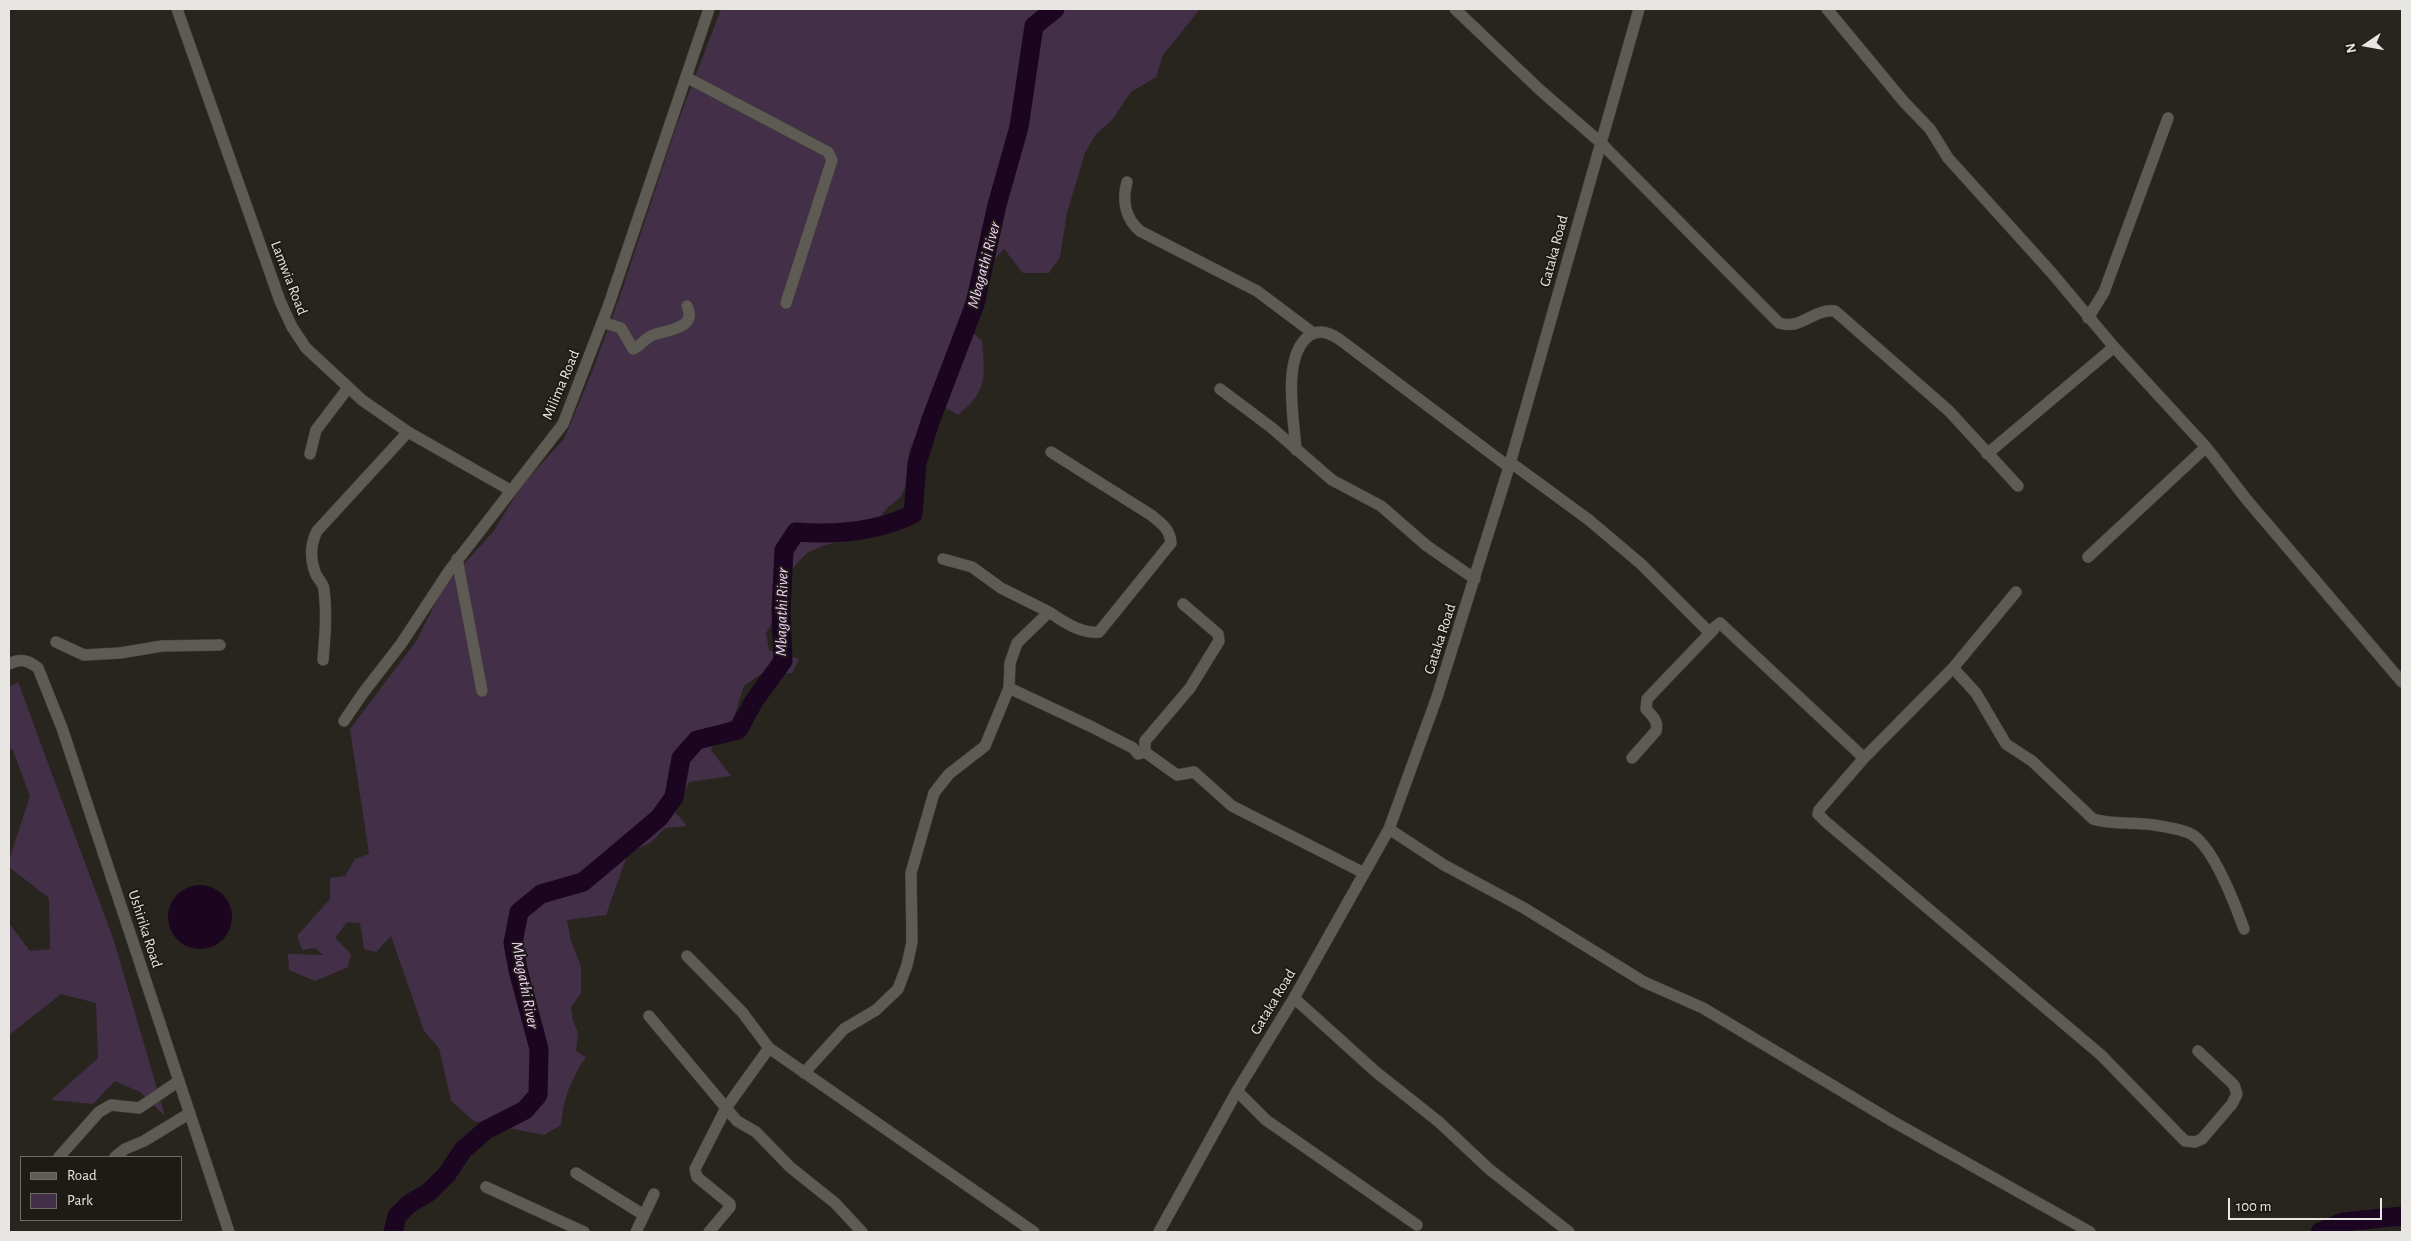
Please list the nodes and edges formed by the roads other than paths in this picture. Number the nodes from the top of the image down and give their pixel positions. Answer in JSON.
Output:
{"nodes":[{"id":1,"x":176,"y":9,"type":"edge"},
{"id":2,"x":709,"y":9,"type":"edge"},
{"id":3,"x":1455,"y":9,"type":"edge"},
{"id":4,"x":1639,"y":9,"type":"edge"},
{"id":5,"x":1827,"y":9,"type":"edge"},
{"id":6,"x":686,"y":77,"type":"junction"},
{"id":7,"x":2168,"y":118,"type":"dead end"},
{"id":8,"x":1600,"y":142,"type":"junction"},
{"id":9,"x":1127,"y":182,"type":"dead end"},
{"id":10,"x":786,"y":303,"type":"dead end"},
{"id":11,"x":687,"y":306,"type":"dead end"},
{"id":12,"x":2088,"y":318,"type":"junction"},
{"id":13,"x":602,"y":322,"type":"junction"},
{"id":14,"x":1313,"y":334,"type":"junction"},
{"id":15,"x":2114,"y":347,"type":"junction"},
{"id":16,"x":348,"y":388,"type":"junction"},
{"id":17,"x":1220,"y":389,"type":"dead end"},
{"id":18,"x":408,"y":432,"type":"junction"},
{"id":19,"x":2206,"y":447,"type":"junction"},
{"id":20,"x":1296,"y":450,"type":"junction"},
{"id":21,"x":1051,"y":452,"type":"dead end"},
{"id":22,"x":310,"y":454,"type":"dead end"},
{"id":23,"x":1987,"y":454,"type":"junction"},
{"id":24,"x":1510,"y":464,"type":"junction"},
{"id":25,"x":2018,"y":486,"type":"dead end"},
{"id":26,"x":510,"y":490,"type":"junction"},
{"id":27,"x":2088,"y":557,"type":"dead end"},
{"id":28,"x":943,"y":559,"type":"dead end"},
{"id":29,"x":457,"y":560,"type":"junction"},
{"id":30,"x":1475,"y":579,"type":"junction"},
{"id":31,"x":2016,"y":592,"type":"dead end"},
{"id":32,"x":1183,"y":604,"type":"dead end"},
{"id":33,"x":1049,"y":612,"type":"junction"},
{"id":34,"x":1720,"y":623,"type":"junction"},
{"id":35,"x":56,"y":642,"type":"dead end"},
{"id":36,"x":220,"y":645,"type":"dead end"},
{"id":37,"x":324,"y":660,"type":"dead end"},
{"id":38,"x":9,"y":664,"type":"edge"},
{"id":39,"x":1952,"y":668,"type":"junction"},
{"id":40,"x":2402,"y":682,"type":"edge"},
{"id":41,"x":1009,"y":688,"type":"junction"},
{"id":42,"x":482,"y":691,"type":"dead end"},
{"id":43,"x":344,"y":721,"type":"dead end"},
{"id":44,"x":1145,"y":752,"type":"junction"},
{"id":45,"x":1632,"y":758,"type":"dead end"},
{"id":46,"x":1864,"y":758,"type":"junction"},
{"id":47,"x":1389,"y":829,"type":"junction"},
{"id":48,"x":1364,"y":873,"type":"junction"},
{"id":49,"x":2244,"y":929,"type":"dead end"},
{"id":50,"x":688,"y":956,"type":"dead end"},
{"id":51,"x":1294,"y":998,"type":"junction"},
{"id":52,"x":649,"y":1016,"type":"dead end"},
{"id":53,"x":769,"y":1048,"type":"junction"},
{"id":54,"x":2198,"y":1052,"type":"dead end"},
{"id":55,"x":804,"y":1073,"type":"junction"},
{"id":56,"x":180,"y":1081,"type":"junction"},
{"id":57,"x":1237,"y":1091,"type":"junction"},
{"id":58,"x":726,"y":1108,"type":"junction"},
{"id":59,"x":190,"y":1113,"type":"junction"},
{"id":60,"x":61,"y":1156,"type":"edge"},
{"id":61,"x":116,"y":1156,"type":"edge"},
{"id":62,"x":576,"y":1173,"type":"dead end"},
{"id":63,"x":486,"y":1187,"type":"dead end"},
{"id":64,"x":654,"y":1194,"type":"dead end"},
{"id":65,"x":644,"y":1215,"type":"junction"},
{"id":66,"x":1417,"y":1226,"type":"dead end"},
{"id":67,"x":229,"y":1232,"type":"edge"},
{"id":68,"x":584,"y":1232,"type":"edge"},
{"id":69,"x":636,"y":1232,"type":"edge"},
{"id":70,"x":708,"y":1232,"type":"edge"},
{"id":71,"x":862,"y":1232,"type":"edge"},
{"id":72,"x":1034,"y":1232,"type":"edge"},
{"id":73,"x":1159,"y":1232,"type":"edge"},
{"id":74,"x":1569,"y":1232,"type":"edge"},
{"id":75,"x":2090,"y":1232,"type":"edge"}],
"edges":[{"from":1,"to":16,"type":"street","name":"Lamwia Road"},
{"from":2,"to":6,"type":"street","name":"Milima Road"},
{"from":3,"to":8,"type":"street"},
{"from":4,"to":8,"type":"street","name":"Gataka Road"},
{"from":5,"to":12,"type":"street"},
{"from":6,"to":10,"type":"street"},
{"from":6,"to":13,"type":"street","name":"Milima Road"},
{"from":7,"to":12,"type":"street"},
{"from":8,"to":23,"type":"street"},
{"from":8,"to":24,"type":"street","name":"Gataka Road"},
{"from":9,"to":14,"type":"street"},
{"from":11,"to":13,"type":"street"},
{"from":12,"to":15,"type":"street"},
{"from":13,"to":26,"type":"street","name":"Milima Road"},
{"from":14,"to":20,"type":"street"},
{"from":14,"to":24,"type":"street"},
{"from":15,"to":19,"type":"street"},
{"from":15,"to":23,"type":"street"},
{"from":16,"to":18,"type":"street","name":"Lamwia Road"},
{"from":16,"to":22,"type":"street"},
{"from":17,"to":20,"type":"street"},
{"from":18,"to":26,"type":"street","name":"Lamwia Road"},
{"from":18,"to":37,"type":"street"},
{"from":19,"to":27,"type":"street"},
{"from":19,"to":40,"type":"street"},
{"from":20,"to":30,"type":"street"},
{"from":21,"to":33,"type":"street"},
{"from":23,"to":25,"type":"street"},
{"from":24,"to":30,"type":"street","name":"Gataka Road"},
{"from":24,"to":34,"type":"street"},
{"from":26,"to":29,"type":"street","name":"Milima Road"},
{"from":28,"to":33,"type":"street"},
{"from":29,"to":42,"type":"street"},
{"from":29,"to":43,"type":"street","name":"Milima Road"},
{"from":30,"to":47,"type":"street","name":"Gataka Road"},
{"from":31,"to":39,"type":"street"},
{"from":32,"to":44,"type":"street"},
{"from":33,"to":41,"type":"street"},
{"from":34,"to":45,"type":"street"},
{"from":34,"to":46,"type":"street"},
{"from":35,"to":36,"type":"street"},
{"from":38,"to":56,"type":"street","name":"Ushirika Road"},
{"from":39,"to":46,"type":"street"},
{"from":39,"to":49,"type":"street"},
{"from":41,"to":44,"type":"street"},
{"from":41,"to":55,"type":"street"},
{"from":44,"to":48,"type":"street"},
{"from":46,"to":54,"type":"street"},
{"from":47,"to":48,"type":"street","name":"Gataka Road"},
{"from":47,"to":75,"type":"street"},
{"from":48,"to":51,"type":"street","name":"Gataka Road"},
{"from":50,"to":53,"type":"street"},
{"from":51,"to":57,"type":"street","name":"Gataka Road"},
{"from":51,"to":74,"type":"street"},
{"from":52,"to":58,"type":"street"},
{"from":53,"to":55,"type":"street"},
{"from":53,"to":58,"type":"street"},
{"from":55,"to":72,"type":"street"},
{"from":56,"to":59,"type":"street","name":"Ushirika Road"},
{"from":56,"to":60,"type":"street"},
{"from":57,"to":66,"type":"street"},
{"from":57,"to":73,"type":"street","name":"Gataka Road"},
{"from":58,"to":70,"type":"street"},
{"from":58,"to":71,"type":"street"},
{"from":59,"to":61,"type":"street"},
{"from":59,"to":67,"type":"street","name":"Ushirika Road"},
{"from":62,"to":65,"type":"street"},
{"from":63,"to":68,"type":"street"},
{"from":64,"to":65,"type":"street"},
{"from":65,"to":69,"type":"street"}]}
